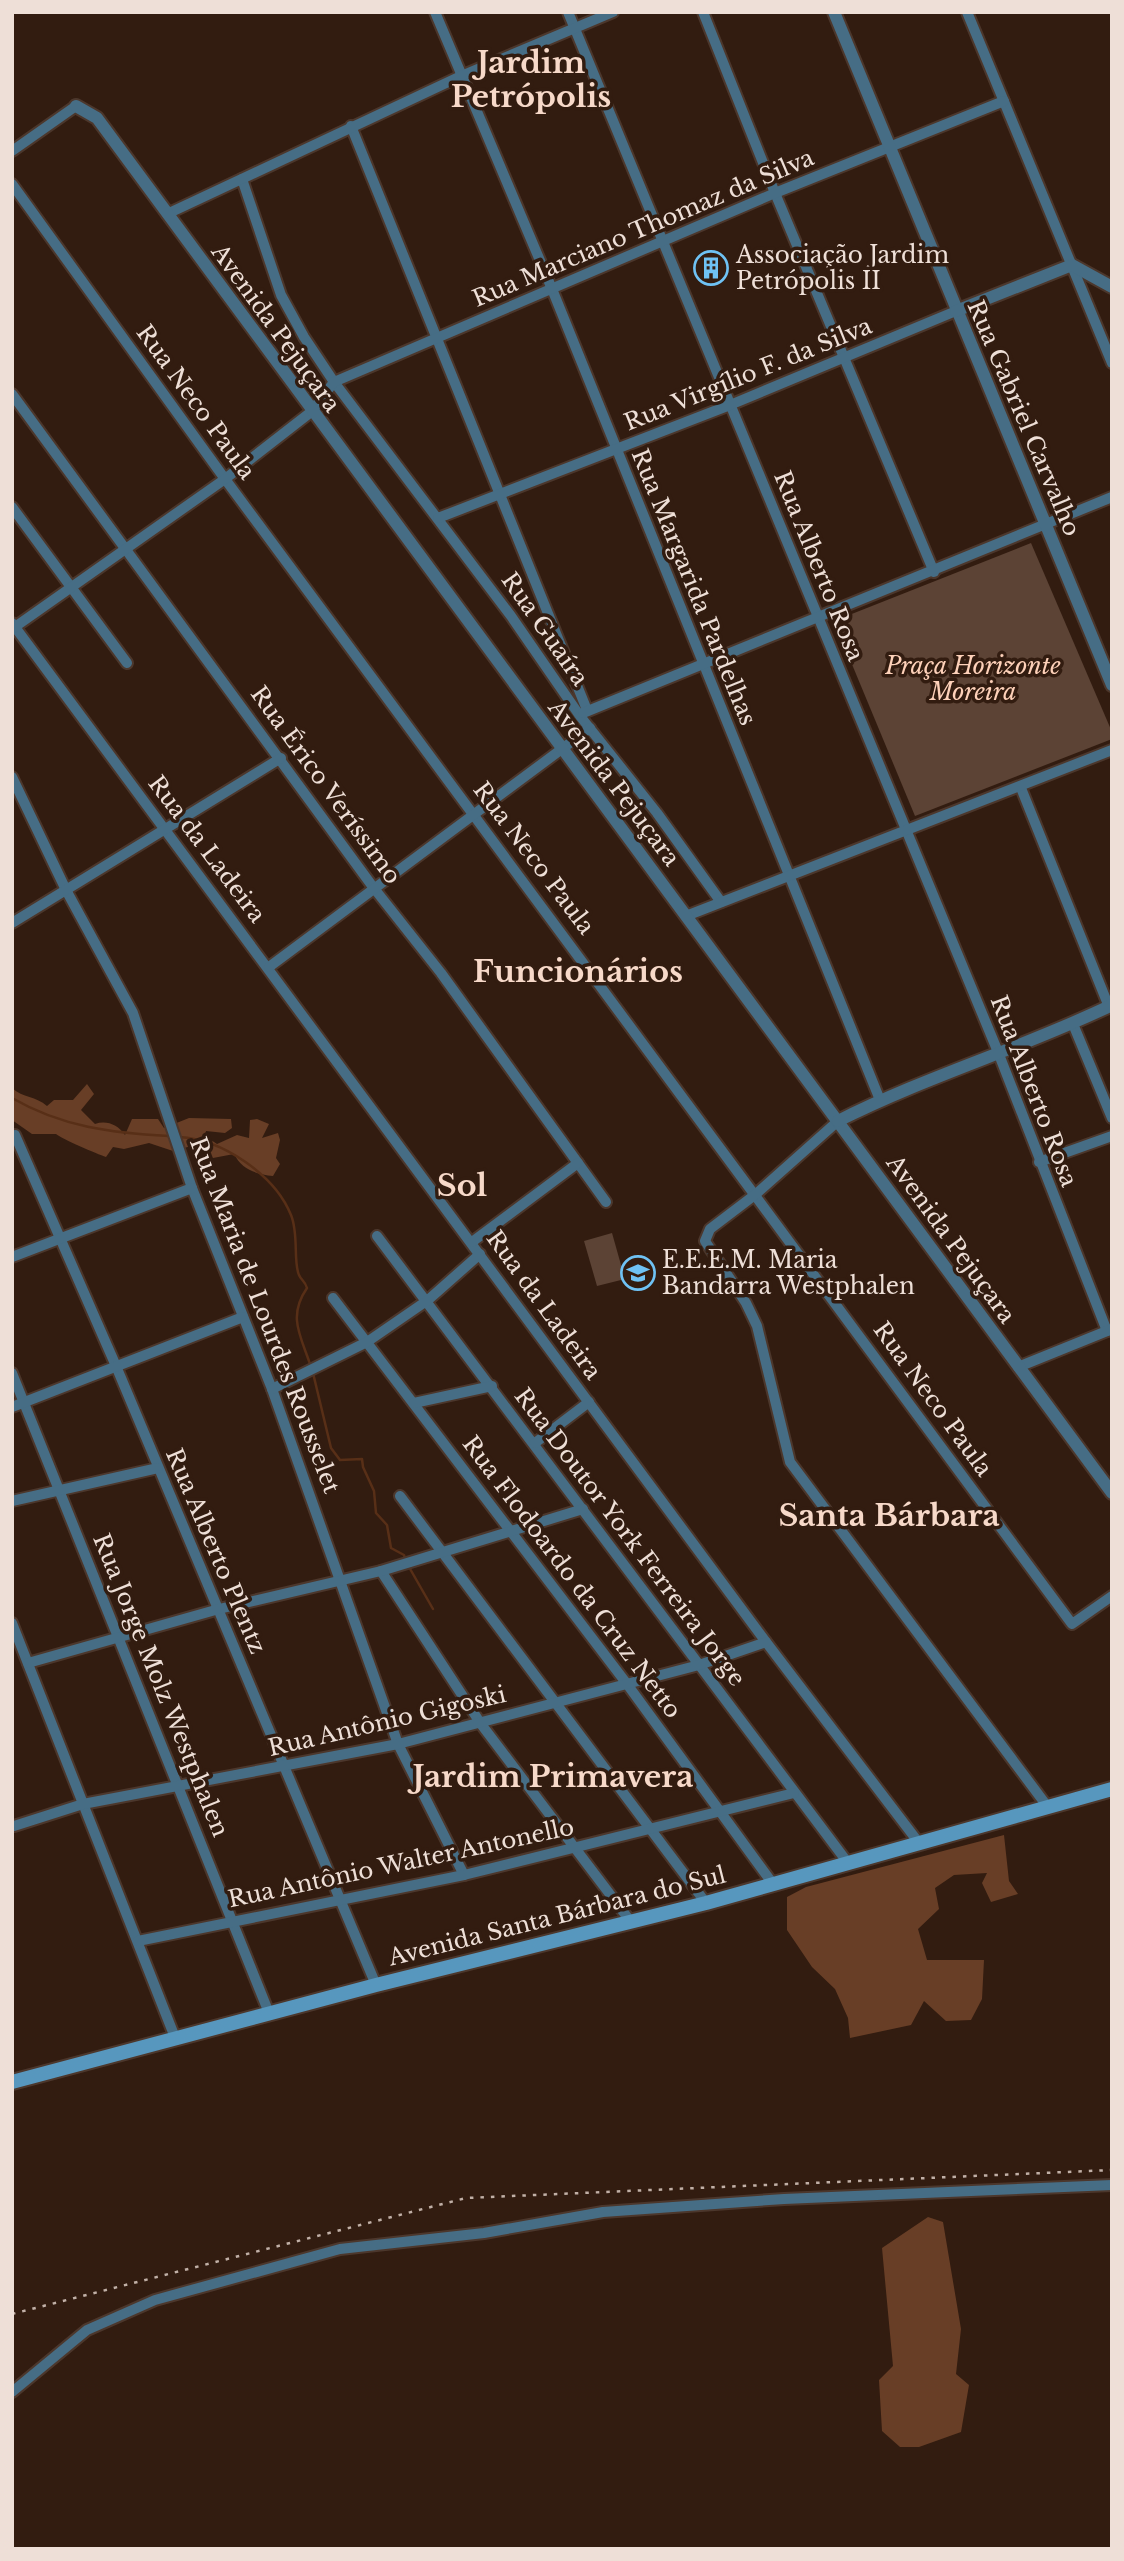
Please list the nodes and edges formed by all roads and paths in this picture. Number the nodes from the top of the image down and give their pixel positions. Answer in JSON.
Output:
{"nodes":[{"id":1,"x":435,"y":12,"type":"edge"},
{"id":2,"x":568,"y":12,"type":"edge"},
{"id":3,"x":613,"y":12,"type":"edge"},
{"id":4,"x":703,"y":12,"type":"edge"},
{"id":5,"x":834,"y":12,"type":"edge"},
{"id":6,"x":967,"y":12,"type":"edge"},
{"id":7,"x":574,"y":28,"type":"junction"},
{"id":8,"x":461,"y":76,"type":"junction"},
{"id":9,"x":1003,"y":101,"type":"junction"},
{"id":10,"x":76,"y":106,"type":"joint"},
{"id":11,"x":351,"y":126,"type":"junction"},
{"id":12,"x":891,"y":146,"type":"junction"},
{"id":13,"x":12,"y":151,"type":"edge"},
{"id":14,"x":242,"y":179,"type":"junction"},
{"id":15,"x":12,"y":184,"type":"edge"},
{"id":16,"x":775,"y":193,"type":"junction"},
{"id":17,"x":167,"y":214,"type":"junction"},
{"id":18,"x":666,"y":242,"type":"junction"},
{"id":19,"x":1072,"y":265,"type":"junction"},
{"id":20,"x":1112,"y":287,"type":"edge"},
{"id":21,"x":552,"y":289,"type":"junction"},
{"id":22,"x":957,"y":311,"type":"junction"},
{"id":23,"x":437,"y":338,"type":"junction"},
{"id":24,"x":846,"y":358,"type":"junction"},
{"id":25,"x":1112,"y":363,"type":"edge"},
{"id":26,"x":334,"y":382,"type":"junction"},
{"id":27,"x":12,"y":394,"type":"edge"},
{"id":28,"x":730,"y":405,"type":"junction"},
{"id":29,"x":312,"y":412,"type":"junction"},
{"id":30,"x":616,"y":450,"type":"junction"},
{"id":31,"x":225,"y":478,"type":"junction"},
{"id":32,"x":499,"y":493,"type":"junction"},
{"id":33,"x":1112,"y":498,"type":"edge"},
{"id":34,"x":12,"y":508,"type":"edge"},
{"id":35,"x":438,"y":519,"type":"junction"},
{"id":36,"x":1046,"y":524,"type":"junction"},
{"id":37,"x":125,"y":551,"type":"junction"},
{"id":38,"x":934,"y":572,"type":"junction"},
{"id":39,"x":70,"y":588,"type":"junction"},
{"id":40,"x":819,"y":619,"type":"junction"},
{"id":41,"x":13,"y":626,"type":"edge"},
{"id":42,"x":127,"y":663,"type":"dead end"},
{"id":43,"x":704,"y":665,"type":"junction"},
{"id":44,"x":1112,"y":685,"type":"edge"},
{"id":45,"x":584,"y":713,"type":"junction"},
{"id":46,"x":590,"y":728,"type":"junction"},
{"id":47,"x":562,"y":748,"type":"junction"},
{"id":48,"x":1112,"y":750,"type":"edge"},
{"id":49,"x":281,"y":758,"type":"junction"},
{"id":50,"x":12,"y":777,"type":"edge"},
{"id":51,"x":1021,"y":788,"type":"junction"},
{"id":52,"x":474,"y":813,"type":"junction"},
{"id":53,"x":165,"y":829,"type":"junction"},
{"id":54,"x":905,"y":833,"type":"junction"},
{"id":55,"x":788,"y":875,"type":"junction"},
{"id":56,"x":373,"y":887,"type":"junction"},
{"id":57,"x":66,"y":890,"type":"junction"},
{"id":58,"x":721,"y":902,"type":"junction"},
{"id":59,"x":686,"y":916,"type":"junction"},
{"id":60,"x":12,"y":923,"type":"edge"},
{"id":61,"x":269,"y":967,"type":"junction"},
{"id":62,"x":1110,"y":1006,"type":"edge"},
{"id":63,"x":1073,"y":1024,"type":"junction"},
{"id":64,"x":998,"y":1052,"type":"junction"},
{"id":65,"x":880,"y":1100,"type":"junction"},
{"id":66,"x":1112,"y":1118,"type":"edge"},
{"id":67,"x":838,"y":1121,"type":"junction"},
{"id":68,"x":15,"y":1135,"type":"dead end"},
{"id":69,"x":1112,"y":1136,"type":"edge"},
{"id":70,"x":1039,"y":1162,"type":"junction"},
{"id":71,"x":578,"y":1163,"type":"junction"},
{"id":72,"x":192,"y":1188,"type":"junction"},
{"id":73,"x":756,"y":1194,"type":"junction"},
{"id":74,"x":606,"y":1202,"type":"dead end"},
{"id":75,"x":377,"y":1236,"type":"dead end"},
{"id":76,"x":59,"y":1239,"type":"junction"},
{"id":77,"x":472,"y":1242,"type":"junction"},
{"id":78,"x":480,"y":1254,"type":"junction"},
{"id":79,"x":12,"y":1257,"type":"edge"},
{"id":80,"x":333,"y":1298,"type":"dead end"},
{"id":81,"x":428,"y":1300,"type":"junction"},
{"id":82,"x":243,"y":1317,"type":"junction"},
{"id":83,"x":1110,"y":1330,"type":"edge"},
{"id":84,"x":367,"y":1342,"type":"junction"},
{"id":85,"x":116,"y":1366,"type":"junction"},
{"id":86,"x":1018,"y":1367,"type":"junction"},
{"id":87,"x":12,"y":1373,"type":"edge"},
{"id":88,"x":492,"y":1385,"type":"junction"},
{"id":89,"x":272,"y":1389,"type":"junction"},
{"id":90,"x":24,"y":1402,"type":"junction"},
{"id":91,"x":589,"y":1402,"type":"junction"},
{"id":92,"x":414,"y":1403,"type":"junction"},
{"id":93,"x":12,"y":1407,"type":"edge"},
{"id":94,"x":534,"y":1443,"type":"junction"},
{"id":95,"x":158,"y":1468,"type":"junction"},
{"id":96,"x":60,"y":1490,"type":"junction"},
{"id":97,"x":1112,"y":1493,"type":"edge"},
{"id":98,"x":400,"y":1496,"type":"dead end"},
{"id":99,"x":12,"y":1501,"type":"edge"},
{"id":100,"x":583,"y":1509,"type":"junction"},
{"id":101,"x":511,"y":1532,"type":"junction"},
{"id":102,"x":441,"y":1551,"type":"junction"},
{"id":103,"x":381,"y":1571,"type":"junction"},
{"id":104,"x":340,"y":1578,"type":"junction"},
{"id":105,"x":1112,"y":1597,"type":"edge"},
{"id":106,"x":219,"y":1609,"type":"junction"},
{"id":107,"x":12,"y":1623,"type":"edge"},
{"id":108,"x":120,"y":1637,"type":"junction"},
{"id":109,"x":766,"y":1642,"type":"junction"},
{"id":110,"x":29,"y":1663,"type":"junction"},
{"id":111,"x":699,"y":1665,"type":"junction"},
{"id":112,"x":627,"y":1684,"type":"junction"},
{"id":113,"x":553,"y":1702,"type":"junction"},
{"id":114,"x":481,"y":1724,"type":"junction"},
{"id":115,"x":398,"y":1744,"type":"junction"},
{"id":116,"x":283,"y":1767,"type":"junction"},
{"id":117,"x":178,"y":1787,"type":"junction"},
{"id":118,"x":1112,"y":1789,"type":"edge"},
{"id":119,"x":794,"y":1793,"type":"junction"},
{"id":120,"x":83,"y":1804,"type":"junction"},
{"id":121,"x":1047,"y":1806,"type":"junction"},
{"id":122,"x":720,"y":1809,"type":"junction"},
{"id":123,"x":14,"y":1826,"type":"dead end"},
{"id":124,"x":648,"y":1827,"type":"junction"},
{"id":125,"x":919,"y":1843,"type":"junction"},
{"id":126,"x":576,"y":1848,"type":"junction"},
{"id":127,"x":848,"y":1863,"type":"junction"},
{"id":128,"x":464,"y":1875,"type":"junction"},
{"id":129,"x":773,"y":1884,"type":"junction"},
{"id":130,"x":341,"y":1901,"type":"junction"},
{"id":131,"x":706,"y":1903,"type":"junction"},
{"id":132,"x":230,"y":1920,"type":"junction"},
{"id":133,"x":631,"y":1922,"type":"junction"},
{"id":134,"x":138,"y":1941,"type":"junction"},
{"id":135,"x":376,"y":1985,"type":"junction"},
{"id":136,"x":269,"y":2013,"type":"junction"},
{"id":137,"x":176,"y":2040,"type":"junction"},
{"id":138,"x":12,"y":2082,"type":"edge"},
{"id":139,"x":1112,"y":2185,"type":"edge"},
{"id":140,"x":12,"y":2392,"type":"edge"}],
"edges":[{"from":1,"to":8,"type":"street","name":"Rua Margarida Pardelhas"},
{"from":2,"to":7,"type":"street","name":"Rua Alberto Rosa"},
{"from":3,"to":7,"type":"street"},
{"from":4,"to":16,"type":"street"},
{"from":5,"to":12,"type":"street","name":"Rua Gabriel Carvalho"},
{"from":6,"to":9,"type":"street"},
{"from":7,"to":8,"type":"street"},
{"from":7,"to":18,"type":"street","name":"Rua Alberto Rosa"},
{"from":8,"to":11,"type":"street"},
{"from":8,"to":21,"type":"street","name":"Rua Margarida Pardelhas"},
{"from":9,"to":12,"type":"street","name":"Rua Marciano Thomaz da Silva"},
{"from":9,"to":19,"type":"street"},
{"from":10,"to":13,"type":"street"},
{"from":10,"to":17,"type":"street","name":"Avenida Pejuçara"},
{"from":11,"to":14,"type":"street"},
{"from":11,"to":23,"type":"street"},
{"from":12,"to":16,"type":"street","name":"Rua Marciano Thomaz da Silva"},
{"from":12,"to":22,"type":"street","name":"Rua Gabriel Carvalho"},
{"from":14,"to":17,"type":"street"},
{"from":14,"to":26,"type":"street","name":"Rua Guaíra"},
{"from":15,"to":31,"type":"street","name":"Rua Neco Paula"},
{"from":16,"to":18,"type":"street","name":"Rua Marciano Thomaz da Silva"},
{"from":16,"to":24,"type":"street"},
{"from":17,"to":29,"type":"street","name":"Avenida Pejuçara"},
{"from":18,"to":21,"type":"street","name":"Rua Marciano Thomaz da Silva"},
{"from":18,"to":28,"type":"street","name":"Rua Alberto Rosa"},
{"from":19,"to":20,"type":"street"},
{"from":19,"to":22,"type":"street","name":"Rua Virgílio F. da Silva"},
{"from":19,"to":25,"type":"street"},
{"from":21,"to":23,"type":"street","name":"Rua Marciano Thomaz da Silva"},
{"from":21,"to":30,"type":"street","name":"Rua Margarida Pardelhas"},
{"from":22,"to":24,"type":"street","name":"Rua Virgílio F. da Silva"},
{"from":22,"to":36,"type":"street","name":"Rua Gabriel Carvalho"},
{"from":23,"to":26,"type":"street","name":"Rua Marciano Thomaz da Silva"},
{"from":23,"to":32,"type":"street"},
{"from":24,"to":28,"type":"street","name":"Rua Virgílio F. da Silva"},
{"from":24,"to":38,"type":"street"},
{"from":26,"to":29,"type":"street"},
{"from":26,"to":35,"type":"street","name":"Rua Guaíra"},
{"from":27,"to":37,"type":"street","name":"Rua Érico Veríssimo"},
{"from":28,"to":30,"type":"street","name":"Rua Virgílio F. da Silva"},
{"from":28,"to":40,"type":"street","name":"Rua Alberto Rosa"},
{"from":29,"to":31,"type":"street"},
{"from":29,"to":47,"type":"street","name":"Avenida Pejuçara"},
{"from":30,"to":32,"type":"street","name":"Rua Virgílio F. da Silva"},
{"from":30,"to":43,"type":"street","name":"Rua Margarida Pardelhas"},
{"from":31,"to":37,"type":"street"},
{"from":31,"to":52,"type":"street","name":"Rua Neco Paula"},
{"from":32,"to":35,"type":"street","name":"Rua Virgílio F. da Silva"},
{"from":32,"to":45,"type":"street"},
{"from":33,"to":36,"type":"street"},
{"from":34,"to":39,"type":"street"},
{"from":35,"to":45,"type":"street","name":"Rua Guaíra"},
{"from":36,"to":38,"type":"street"},
{"from":36,"to":44,"type":"street","name":"Rua Gabriel Carvalho"},
{"from":37,"to":39,"type":"street"},
{"from":37,"to":49,"type":"street","name":"Rua Érico Veríssimo"},
{"from":38,"to":40,"type":"street"},
{"from":39,"to":41,"type":"street"},
{"from":39,"to":42,"type":"street"},
{"from":40,"to":43,"type":"street"},
{"from":40,"to":54,"type":"street","name":"Rua Alberto Rosa"},
{"from":41,"to":53,"type":"street","name":"Rua da Ladeira"},
{"from":43,"to":45,"type":"street"},
{"from":43,"to":55,"type":"street","name":"Rua Margarida Pardelhas"},
{"from":45,"to":46,"type":"street","name":"Rua Guaíra"},
{"from":46,"to":47,"type":"street"},
{"from":46,"to":58,"type":"street","name":"Rua Guaíra"},
{"from":47,"to":52,"type":"street"},
{"from":47,"to":59,"type":"street","name":"Avenida Pejuçara"},
{"from":48,"to":51,"type":"street"},
{"from":49,"to":53,"type":"street"},
{"from":49,"to":56,"type":"street","name":"Rua Érico Veríssimo"},
{"from":50,"to":57,"type":"street","name":"Rua Maria de Lourdes Rousselet"},
{"from":51,"to":54,"type":"street"},
{"from":51,"to":62,"type":"street"},
{"from":52,"to":56,"type":"street"},
{"from":52,"to":73,"type":"street","name":"Rua Neco Paula"},
{"from":53,"to":57,"type":"street"},
{"from":53,"to":61,"type":"street","name":"Rua da Ladeira"},
{"from":54,"to":55,"type":"street"},
{"from":54,"to":64,"type":"street","name":"Rua Alberto Rosa"},
{"from":55,"to":58,"type":"street"},
{"from":55,"to":65,"type":"street","name":"Rua Margarida Pardelhas"},
{"from":56,"to":61,"type":"street"},
{"from":56,"to":71,"type":"street","name":"Rua Érico Veríssimo"},
{"from":57,"to":60,"type":"street"},
{"from":57,"to":72,"type":"street","name":"Rua Maria de Lourdes Rousselet"},
{"from":58,"to":59,"type":"street"},
{"from":59,"to":67,"type":"street","name":"Avenida Pejuçara"},
{"from":61,"to":77,"type":"street","name":"Rua da Ladeira"},
{"from":62,"to":63,"type":"street"},
{"from":63,"to":64,"type":"street"},
{"from":63,"to":66,"type":"street"},
{"from":64,"to":65,"type":"street"},
{"from":64,"to":70,"type":"street","name":"Rua Alberto Rosa"},
{"from":65,"to":67,"type":"street"},
{"from":67,"to":73,"type":"street"},
{"from":67,"to":86,"type":"street","name":"Avenida Pejuçara"},
{"from":68,"to":76,"type":"street","name":"Rua Alberto Plentz"},
{"from":69,"to":70,"type":"street"},
{"from":70,"to":83,"type":"street","name":"Rua Alberto Rosa"},
{"from":71,"to":74,"type":"street","name":"Rua Érico Veríssimo"},
{"from":71,"to":77,"type":"street"},
{"from":72,"to":76,"type":"street"},
{"from":72,"to":82,"type":"street","name":"Rua Maria de Lourdes Rousselet"},
{"from":73,"to":105,"type":"street","name":"Rua Neco Paula"},
{"from":73,"to":121,"type":"street"},
{"from":75,"to":81,"type":"street","name":"Rua Doutor York Ferreira Jorge"},
{"from":76,"to":79,"type":"street"},
{"from":76,"to":85,"type":"street","name":"Rua Alberto Plentz"},
{"from":77,"to":78,"type":"street","name":"Rua da Ladeira"},
{"from":78,"to":81,"type":"street"},
{"from":78,"to":91,"type":"street","name":"Rua da Ladeira"},
{"from":80,"to":84,"type":"street","name":"Rua Flodoardo da Cruz Netto"},
{"from":81,"to":84,"type":"street"},
{"from":81,"to":88,"type":"street","name":"Rua Doutor York Ferreira Jorge"},
{"from":82,"to":85,"type":"street"},
{"from":82,"to":89,"type":"street","name":"Rua Maria de Lourdes Rousselet"},
{"from":83,"to":86,"type":"street"},
{"from":84,"to":89,"type":"street"},
{"from":84,"to":92,"type":"street","name":"Rua Flodoardo da Cruz Netto"},
{"from":85,"to":90,"type":"street"},
{"from":85,"to":95,"type":"street","name":"Rua Alberto Plentz"},
{"from":86,"to":97,"type":"street","name":"Avenida Pejuçara"},
{"from":87,"to":90,"type":"street","name":"Rua Jorge Molz Westphalen"},
{"from":88,"to":92,"type":"street"},
{"from":88,"to":94,"type":"street","name":"Rua Doutor York Ferreira Jorge"},
{"from":89,"to":104,"type":"street","name":"Rua Maria de Lourdes Rousselet"},
{"from":90,"to":93,"type":"street"},
{"from":90,"to":96,"type":"street","name":"Rua Jorge Molz Westphalen"},
{"from":91,"to":94,"type":"street"},
{"from":91,"to":109,"type":"street","name":"Rua da Ladeira"},
{"from":92,"to":101,"type":"street","name":"Rua Flodoardo da Cruz Netto"},
{"from":94,"to":100,"type":"street","name":"Rua Doutor York Ferreira Jorge"},
{"from":95,"to":96,"type":"street"},
{"from":95,"to":106,"type":"street","name":"Rua Alberto Plentz"},
{"from":96,"to":99,"type":"street"},
{"from":96,"to":108,"type":"street","name":"Rua Jorge Molz Westphalen"},
{"from":98,"to":102,"type":"street"},
{"from":100,"to":101,"type":"street"},
{"from":100,"to":111,"type":"street","name":"Rua Doutor York Ferreira Jorge"},
{"from":101,"to":102,"type":"street"},
{"from":101,"to":112,"type":"street","name":"Rua Flodoardo da Cruz Netto"},
{"from":102,"to":103,"type":"street"},
{"from":102,"to":113,"type":"street"},
{"from":103,"to":104,"type":"street"},
{"from":103,"to":114,"type":"street"},
{"from":104,"to":106,"type":"street"},
{"from":104,"to":115,"type":"street","name":"Rua Maria de Lourdes Rousselet"},
{"from":106,"to":108,"type":"street"},
{"from":106,"to":116,"type":"street","name":"Rua Alberto Plentz"},
{"from":107,"to":110,"type":"street"},
{"from":108,"to":110,"type":"street"},
{"from":108,"to":117,"type":"street","name":"Rua Jorge Molz Westphalen"},
{"from":109,"to":111,"type":"street","name":"Rua Antônio Gigoski"},
{"from":109,"to":125,"type":"street","name":"Rua da Ladeira"},
{"from":110,"to":120,"type":"street"},
{"from":111,"to":112,"type":"street","name":"Rua Antônio Gigoski"},
{"from":111,"to":119,"type":"street","name":"Rua Doutor York Ferreira Jorge"},
{"from":112,"to":113,"type":"street","name":"Rua Antônio Gigoski"},
{"from":112,"to":122,"type":"street","name":"Rua Flodoardo da Cruz Netto"},
{"from":113,"to":114,"type":"street","name":"Rua Antônio Gigoski"},
{"from":113,"to":124,"type":"street"},
{"from":114,"to":115,"type":"street","name":"Rua Antônio Gigoski"},
{"from":114,"to":126,"type":"street"},
{"from":115,"to":116,"type":"street","name":"Rua Antônio Gigoski"},
{"from":115,"to":128,"type":"street","name":"Rua Maria de Lourdes Rousselet"},
{"from":116,"to":117,"type":"street","name":"Rua Antônio Gigoski"},
{"from":116,"to":130,"type":"street","name":"Rua Alberto Plentz"},
{"from":117,"to":120,"type":"street","name":"Rua Antônio Gigoski"},
{"from":117,"to":132,"type":"street","name":"Rua Jorge Molz Westphalen"},
{"from":118,"to":121,"type":"main road","name":"Avenida Santa Bárbara do Sul"},
{"from":119,"to":122,"type":"street","name":"Rua Antônio Walter Antonello"},
{"from":119,"to":127,"type":"street","name":"Rua Doutor York Ferreira Jorge"},
{"from":120,"to":123,"type":"street","name":"Rua Antônio Gigoski"},
{"from":120,"to":134,"type":"street"},
{"from":121,"to":125,"type":"main road","name":"Avenida Santa Bárbara do Sul"},
{"from":122,"to":124,"type":"street","name":"Rua Antônio Walter Antonello"},
{"from":122,"to":129,"type":"street","name":"Rua Flodoardo da Cruz Netto"},
{"from":124,"to":126,"type":"street","name":"Rua Antônio Walter Antonello"},
{"from":124,"to":131,"type":"street"},
{"from":125,"to":127,"type":"main road","name":"Avenida Santa Bárbara do Sul"},
{"from":126,"to":128,"type":"street","name":"Rua Antônio Walter Antonello"},
{"from":126,"to":133,"type":"street"},
{"from":127,"to":129,"type":"main road","name":"Avenida Santa Bárbara do Sul"},
{"from":128,"to":130,"type":"street","name":"Rua Antônio Walter Antonello"},
{"from":129,"to":131,"type":"main road","name":"Avenida Santa Bárbara do Sul"},
{"from":130,"to":132,"type":"street","name":"Rua Antônio Walter Antonello"},
{"from":130,"to":135,"type":"street","name":"Rua Alberto Plentz"},
{"from":131,"to":133,"type":"main road","name":"Avenida Santa Bárbara do Sul"},
{"from":132,"to":134,"type":"street","name":"Rua Antônio Walter Antonello"},
{"from":132,"to":136,"type":"street","name":"Rua Jorge Molz Westphalen"},
{"from":133,"to":135,"type":"main road","name":"Avenida Santa Bárbara do Sul"},
{"from":134,"to":137,"type":"street"},
{"from":135,"to":136,"type":"main road","name":"Avenida Santa Bárbara do Sul"},
{"from":136,"to":137,"type":"main road","name":"Avenida Santa Bárbara do Sul"},
{"from":137,"to":138,"type":"main road","name":"Avenida Santa Bárbara do Sul"},
{"from":139,"to":140,"type":"street"}]}
